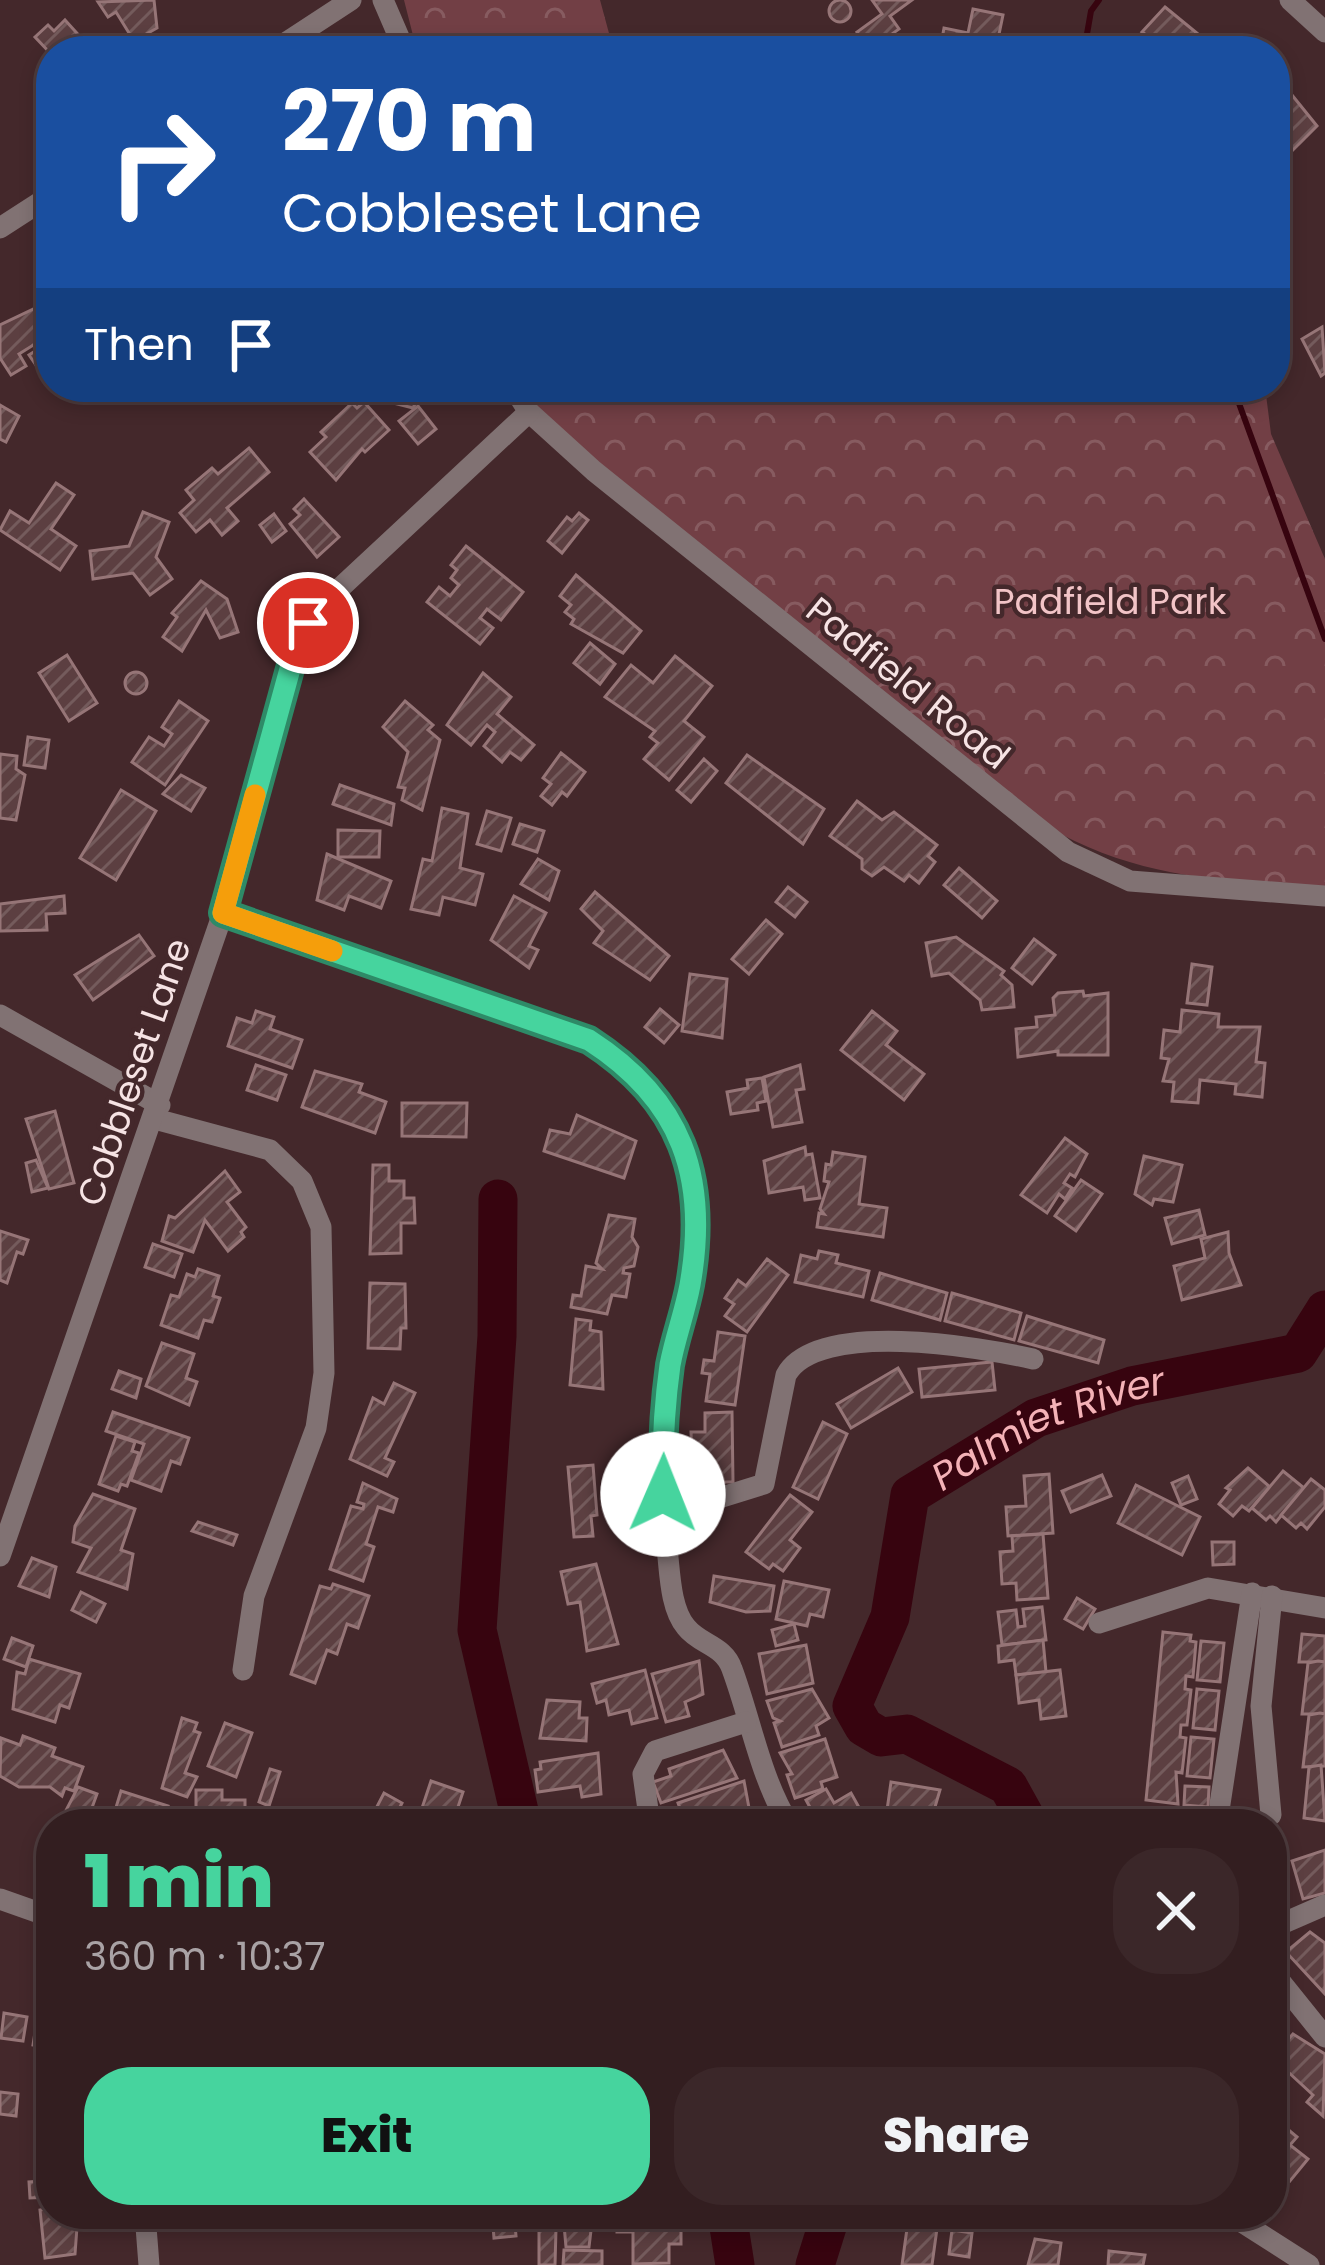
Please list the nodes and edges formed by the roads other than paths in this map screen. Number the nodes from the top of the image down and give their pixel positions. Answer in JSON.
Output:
{"nodes":[{"id":1,"x":351,"y":0,"type":"edge"},
{"id":2,"x":383,"y":0,"type":"edge"},
{"id":3,"x":1290,"y":0,"type":"edge"},
{"id":4,"x":1320,"y":21,"type":"edge"},
{"id":5,"x":296,"y":36,"type":"edge"},
{"id":6,"x":399,"y":36,"type":"edge"},
{"id":7,"x":36,"y":205,"type":"edge"},
{"id":8,"x":0,"y":228,"type":"edge"},
{"id":9,"x":523,"y":402,"type":"edge"},
{"id":10,"x":530,"y":412,"type":"junction"},
{"id":11,"x":1325,"y":896,"type":"edge"},
{"id":12,"x":223,"y":913,"type":"junction"},
{"id":13,"x":0,"y":1015,"type":"edge"},
{"id":14,"x":157,"y":1112,"type":"junction"},
{"id":15,"x":1033,"y":1359,"type":"dead end"},
{"id":16,"x":663,"y":1500,"type":"junction"},
{"id":17,"x":0,"y":1556,"type":"edge"},
{"id":18,"x":1262,"y":1594,"type":"junction"},
{"id":19,"x":1325,"y":1608,"type":"edge"},
{"id":20,"x":1099,"y":1623,"type":"dead end"},
{"id":21,"x":242,"y":1670,"type":"dead end"},
{"id":22,"x":746,"y":1722,"type":"junction"},
{"id":23,"x":1220,"y":1804,"type":"dead end"},
{"id":24,"x":648,"y":1809,"type":"edge"},
{"id":25,"x":783,"y":1809,"type":"edge"},
{"id":26,"x":1270,"y":1809,"type":"edge"},
{"id":27,"x":0,"y":1899,"type":"edge"},
{"id":28,"x":1324,"y":1907,"type":"edge"},
{"id":29,"x":36,"y":1912,"type":"edge"},
{"id":30,"x":1287,"y":1921,"type":"edge"},
{"id":31,"x":1287,"y":1990,"type":"edge"},
{"id":32,"x":1325,"y":2037,"type":"edge"},
{"id":33,"x":147,"y":2229,"type":"edge"},
{"id":34,"x":1253,"y":2229,"type":"edge"},
{"id":35,"x":149,"y":2265,"type":"edge"},
{"id":36,"x":1309,"y":2265,"type":"edge"}],
"edges":[{"from":1,"to":5,"type":"street"},
{"from":2,"to":6,"type":"street"},
{"from":3,"to":4,"type":"street"},
{"from":7,"to":8,"type":"street"},
{"from":9,"to":10,"type":"street","name":"Padfield Road"},
{"from":10,"to":11,"type":"street","name":"Padfield Road"},
{"from":10,"to":12,"type":"street","name":"Cobbleset Lane"},
{"from":12,"to":14,"type":"street","name":"Cobbleset Lane"},
{"from":12,"to":16,"type":"street"},
{"from":13,"to":14,"type":"street"},
{"from":14,"to":17,"type":"street","name":"Cobbleset Lane"},
{"from":14,"to":21,"type":"street"},
{"from":15,"to":16,"type":"street"},
{"from":16,"to":22,"type":"street"},
{"from":18,"to":19,"type":"street"},
{"from":18,"to":20,"type":"street"},
{"from":18,"to":23,"type":"street"},
{"from":18,"to":26,"type":"street"},
{"from":22,"to":24,"type":"street"},
{"from":22,"to":25,"type":"street"},
{"from":27,"to":29,"type":"street"},
{"from":28,"to":30,"type":"street"},
{"from":31,"to":32,"type":"street"},
{"from":33,"to":35,"type":"street"},
{"from":34,"to":36,"type":"street"}]}
